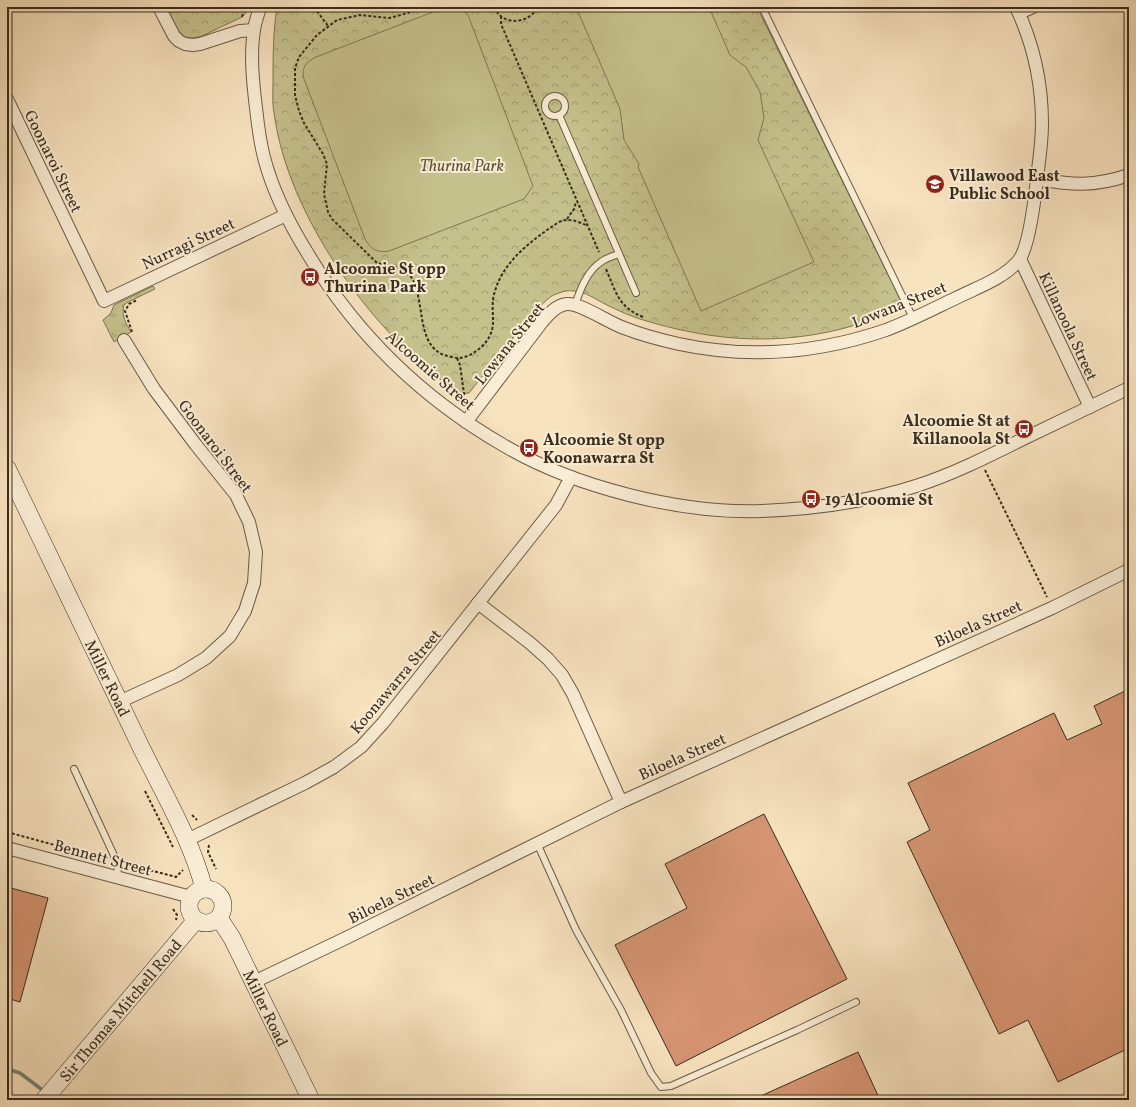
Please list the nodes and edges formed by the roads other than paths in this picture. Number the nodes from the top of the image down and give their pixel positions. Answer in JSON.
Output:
{"nodes":[{"id":1,"x":159,"y":7,"type":"edge"},
{"id":2,"x":260,"y":7,"type":"edge"},
{"id":3,"x":762,"y":7,"type":"edge"},
{"id":4,"x":1033,"y":7,"type":"edge"},
{"id":5,"x":1018,"y":10,"type":"edge"},
{"id":6,"x":254,"y":30,"type":"junction"},
{"id":7,"x":7,"y":99,"type":"edge"},
{"id":8,"x":559,"y":115,"type":"dead end"},
{"id":9,"x":1129,"y":175,"type":"edge"},
{"id":10,"x":1037,"y":180,"type":"junction"},
{"id":11,"x":286,"y":214,"type":"junction"},
{"id":12,"x":619,"y":254,"type":"junction"},
{"id":13,"x":1020,"y":260,"type":"junction"},
{"id":14,"x":636,"y":293,"type":"dead end"},
{"id":15,"x":104,"y":301,"type":"joint"},
{"id":16,"x":575,"y":305,"type":"junction"},
{"id":17,"x":913,"y":318,"type":"junction"},
{"id":18,"x":127,"y":344,"type":"road end"},
{"id":19,"x":1129,"y":388,"type":"edge"},
{"id":20,"x":1090,"y":406,"type":"junction"},
{"id":21,"x":466,"y":422,"type":"junction"},
{"id":22,"x":7,"y":468,"type":"edge"},
{"id":23,"x":571,"y":477,"type":"junction"},
{"id":24,"x":1129,"y":570,"type":"edge"},
{"id":25,"x":478,"y":603,"type":"junction"},
{"id":26,"x":119,"y":702,"type":"junction"},
{"id":27,"x":74,"y":769,"type":"dead end"},
{"id":28,"x":621,"y":802,"type":"junction"},
{"id":29,"x":537,"y":843,"type":"junction"},
{"id":30,"x":181,"y":845,"type":"junction"},
{"id":31,"x":7,"y":848,"type":"edge"},
{"id":32,"x":118,"y":878,"type":"junction"},
{"id":33,"x":198,"y":893,"type":"junction"},
{"id":34,"x":219,"y":918,"type":"junction"},
{"id":35,"x":196,"y":920,"type":"junction"},
{"id":36,"x":254,"y":982,"type":"junction"},
{"id":37,"x":856,"y":1002,"type":"dead end"},
{"id":38,"x":48,"y":1095,"type":"edge"},
{"id":39,"x":311,"y":1100,"type":"edge"}],
"edges":[{"from":1,"to":6,"type":"street"},
{"from":2,"to":6,"type":"street","name":"Alcoomie Street"},
{"from":3,"to":17,"type":"lane"},
{"from":4,"to":5,"type":"street"},
{"from":5,"to":10,"type":"street"},
{"from":6,"to":11,"type":"street","name":"Alcoomie Street"},
{"from":7,"to":15,"type":"street","name":"Goonaroi Street"},
{"from":8,"to":12,"type":"lane"},
{"from":9,"to":10,"type":"street"},
{"from":10,"to":13,"type":"street"},
{"from":11,"to":15,"type":"street","name":"Nurragi Street"},
{"from":11,"to":21,"type":"street","name":"Alcoomie Street"},
{"from":12,"to":14,"type":"lane"},
{"from":12,"to":16,"type":"lane"},
{"from":13,"to":17,"type":"street","name":"Lowana Street"},
{"from":13,"to":20,"type":"street","name":"Killanoola Street"},
{"from":16,"to":17,"type":"street","name":"Lowana Street"},
{"from":16,"to":21,"type":"street","name":"Lowana Street"},
{"from":18,"to":26,"type":"street","name":"Goonaroi Street"},
{"from":19,"to":20,"type":"street","name":"Alcoomie Street"},
{"from":20,"to":23,"type":"street","name":"Alcoomie Street"},
{"from":21,"to":23,"type":"street","name":"Alcoomie Street"},
{"from":22,"to":26,"type":"main road","name":"Miller Road"},
{"from":23,"to":25,"type":"street","name":"Koonawarra Street"},
{"from":24,"to":28,"type":"street","name":"Biloela Street"},
{"from":25,"to":28,"type":"street"},
{"from":25,"to":30,"type":"street","name":"Koonawarra Street"},
{"from":26,"to":30,"type":"main road","name":"Miller Road"},
{"from":27,"to":32,"type":"lane"},
{"from":28,"to":29,"type":"street","name":"Biloela Street"},
{"from":29,"to":36,"type":"street","name":"Biloela Street"},
{"from":29,"to":37,"type":"lane"},
{"from":30,"to":33,"type":"main road","name":"Miller Road"},
{"from":31,"to":32,"type":"street","name":"Bennett Street"},
{"from":32,"to":33,"type":"street","name":"Bennett Street"},
{"from":33,"to":34,"type":"main road"},
{"from":33,"to":35,"type":"main road"},
{"from":34,"to":35,"type":"main road"},
{"from":34,"to":36,"type":"main road","name":"Miller Road"},
{"from":35,"to":38,"type":"main road","name":"Sir Thomas Mitchell Road"},
{"from":36,"to":39,"type":"main road","name":"Miller Road"}]}
